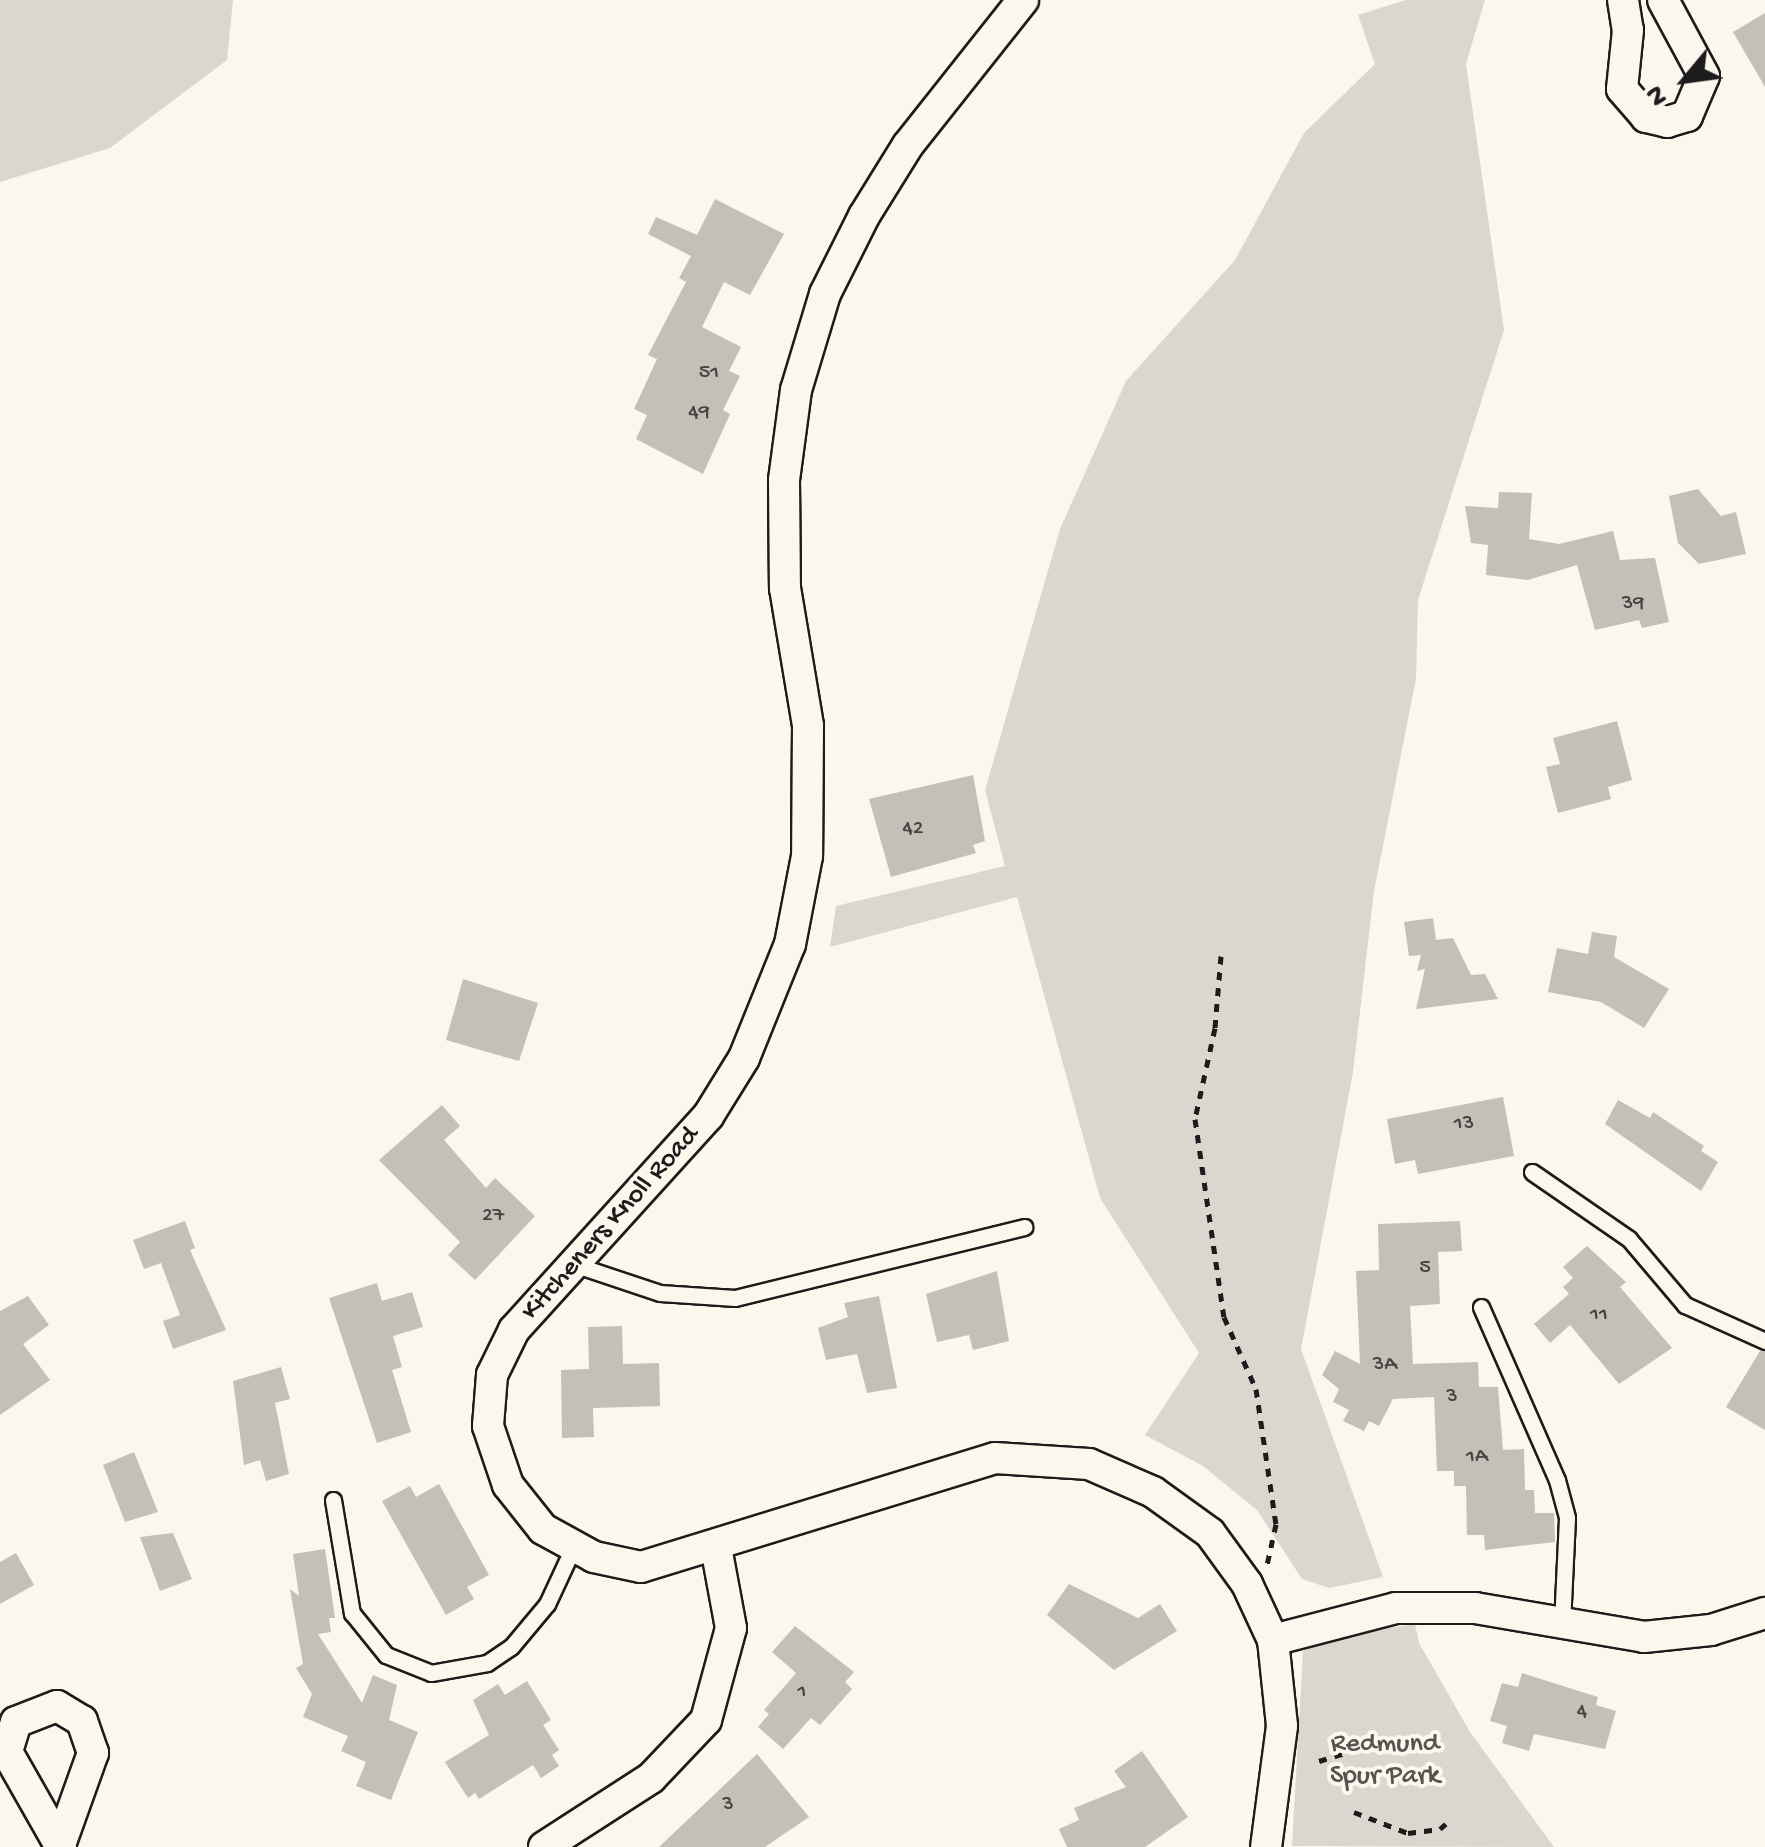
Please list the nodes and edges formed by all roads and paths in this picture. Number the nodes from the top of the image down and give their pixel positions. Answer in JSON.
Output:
{"nodes":[{"id":1,"x":1023,"y":0,"type":"edge"},
{"id":2,"x":1623,"y":0,"type":"edge"},
{"id":3,"x":1664,"y":0,"type":"edge"},
{"id":4,"x":1222,"y":956,"type":"dead end"},
{"id":5,"x":1532,"y":1172,"type":"dead end"},
{"id":6,"x":1024,"y":1226,"type":"dead end"},
{"id":7,"x":573,"y":1264,"type":"junction"},
{"id":8,"x":1480,"y":1307,"type":"dead end"},
{"id":9,"x":1765,"y":1341,"type":"edge"},
{"id":10,"x":333,"y":1500,"type":"dead end"},
{"id":11,"x":716,"y":1547,"type":"junction"},
{"id":12,"x":572,"y":1548,"type":"junction"},
{"id":13,"x":1247,"y":1584,"type":"junction"},
{"id":14,"x":1765,"y":1613,"type":"edge"},
{"id":15,"x":1562,"y":1625,"type":"junction"},
{"id":16,"x":1273,"y":1640,"type":"junction"},
{"id":17,"x":1348,"y":1752,"type":"dead end"},
{"id":18,"x":1319,"y":1761,"type":"dead end"},
{"id":19,"x":1354,"y":1812,"type":"dead end"},
{"id":20,"x":1448,"y":1821,"type":"dead end"},
{"id":21,"x":544,"y":1847,"type":"edge"},
{"id":22,"x":1266,"y":1847,"type":"edge"}],
"edges":[{"from":1,"to":7,"type":"street","name":"Kitcheners Knoll Road"},
{"from":2,"to":3,"type":"street"},
{"from":4,"to":13,"type":"path"},
{"from":5,"to":9,"type":"lane"},
{"from":6,"to":7,"type":"lane"},
{"from":7,"to":12,"type":"street","name":"Kitcheners Knoll Road"},
{"from":8,"to":15,"type":"lane"},
{"from":10,"to":12,"type":"lane"},
{"from":11,"to":12,"type":"street","name":"Kitcheners Knoll Road"},
{"from":11,"to":13,"type":"street","name":"Kitcheners Knoll Road"},
{"from":11,"to":21,"type":"street"},
{"from":13,"to":16,"type":"street","name":"Kitcheners Knoll Road"},
{"from":14,"to":15,"type":"street"},
{"from":15,"to":16,"type":"street"},
{"from":16,"to":22,"type":"street","name":"Kitcheners Knoll Road"},
{"from":17,"to":18,"type":"path"},
{"from":19,"to":20,"type":"path"}]}
